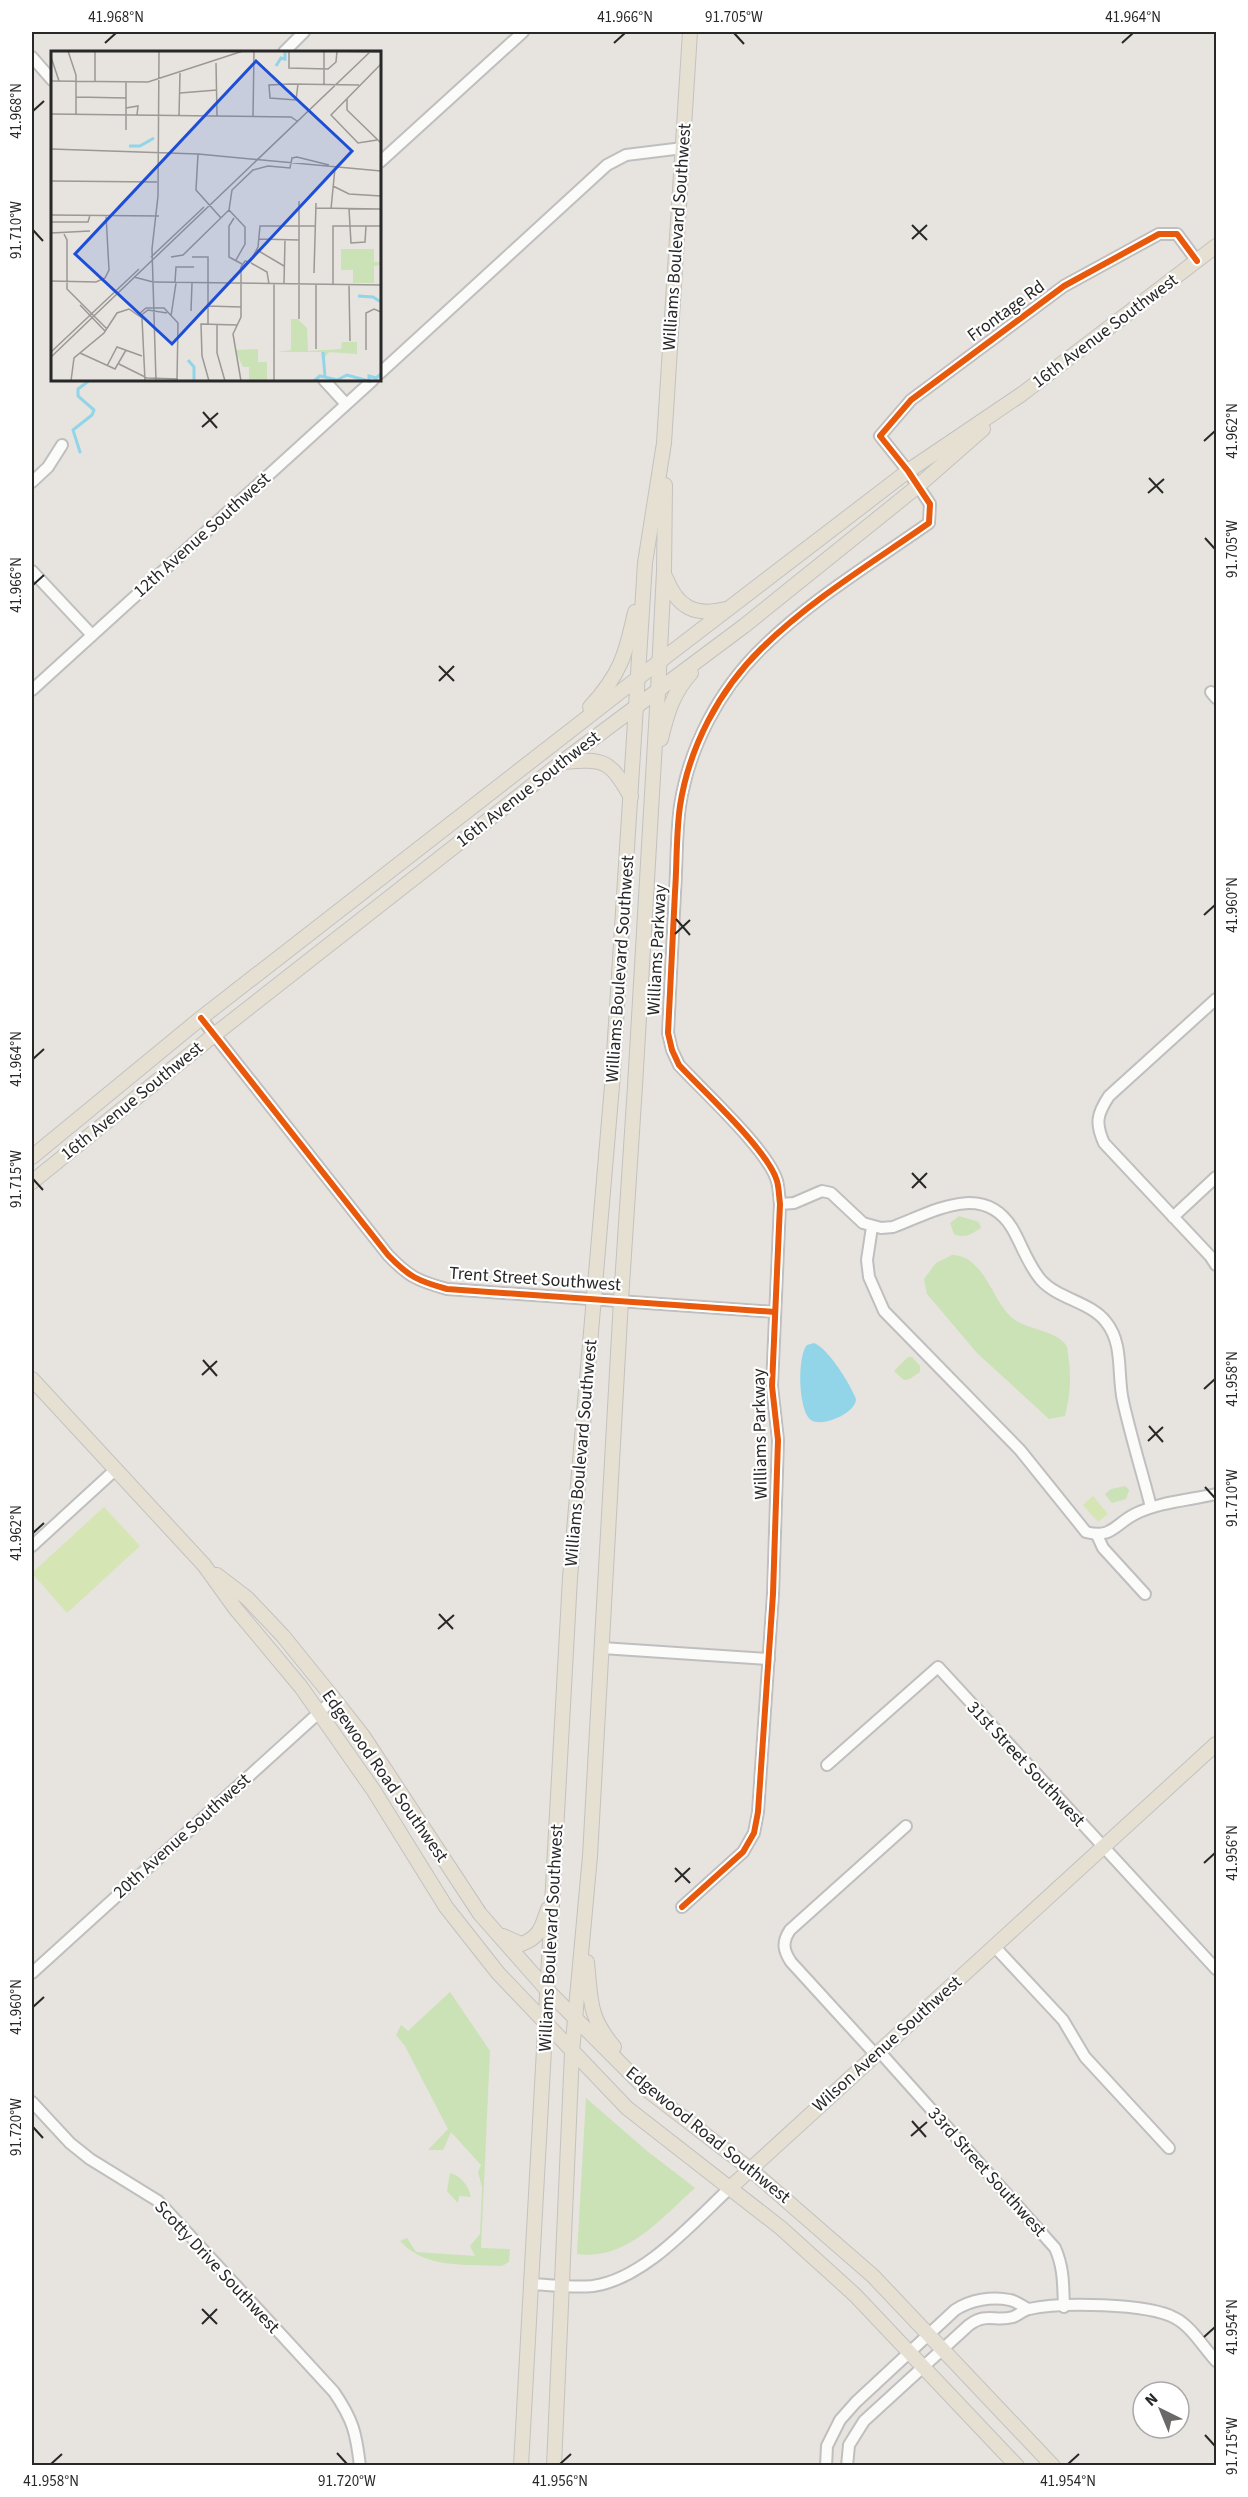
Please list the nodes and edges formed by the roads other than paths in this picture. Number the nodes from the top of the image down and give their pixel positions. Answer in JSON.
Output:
{"nodes":[{"id":1,"x":304,"y":32,"type":"edge"},
{"id":2,"x":523,"y":32,"type":"edge"},
{"id":3,"x":690,"y":32,"type":"edge"},
{"id":4,"x":285,"y":51,"type":"edge"},
{"id":5,"x":32,"y":57,"type":"edge"},
{"id":6,"x":51,"y":79,"type":"edge"},
{"id":7,"x":683,"y":148,"type":"junction"},
{"id":8,"x":381,"y":161,"type":"edge"},
{"id":9,"x":1216,"y":246,"type":"edge"},
{"id":10,"x":1197,"y":261,"type":"junction"},
{"id":11,"x":381,"y":373,"type":"edge"},
{"id":12,"x":325,"y":381,"type":"edge"},
{"id":13,"x":372,"y":381,"type":"edge"},
{"id":14,"x":1023,"y":394,"type":"junction"},
{"id":15,"x":346,"y":404,"type":"junction"},
{"id":16,"x":664,"y":443,"type":"junction"},
{"id":17,"x":62,"y":445,"type":"dead end"},
{"id":18,"x":908,"y":471,"type":"junction"},
{"id":19,"x":32,"y":482,"type":"edge"},
{"id":20,"x":918,"y":486,"type":"junction"},
{"id":21,"x":645,"y":563,"type":"junction"},
{"id":22,"x":32,"y":571,"type":"edge"},
{"id":23,"x":664,"y":571,"type":"junction"},
{"id":24,"x":731,"y":607,"type":"junction"},
{"id":25,"x":92,"y":635,"type":"junction"},
{"id":26,"x":718,"y":646,"type":"junction"},
{"id":27,"x":659,"y":662,"type":"junction"},
{"id":28,"x":638,"y":678,"type":"junction"},
{"id":29,"x":32,"y":690,"type":"edge"},
{"id":30,"x":658,"y":691,"type":"junction"},
{"id":31,"x":636,"y":706,"type":"junction"},
{"id":32,"x":566,"y":733,"type":"junction"},
{"id":33,"x":562,"y":762,"type":"junction"},
{"id":34,"x":653,"y":776,"type":"junction"},
{"id":35,"x":631,"y":797,"type":"junction"},
{"id":36,"x":1216,"y":999,"type":"edge"},
{"id":37,"x":201,"y":1018,"type":"junction"},
{"id":38,"x":214,"y":1035,"type":"junction"},
{"id":39,"x":32,"y":1157,"type":"edge"},
{"id":40,"x":1216,"y":1178,"type":"edge"},
{"id":41,"x":32,"y":1182,"type":"edge"},
{"id":42,"x":780,"y":1204,"type":"junction"},
{"id":43,"x":1173,"y":1217,"type":"junction"},
{"id":44,"x":872,"y":1227,"type":"junction"},
{"id":45,"x":1216,"y":1265,"type":"edge"},
{"id":46,"x":594,"y":1298,"type":"junction"},
{"id":47,"x":621,"y":1300,"type":"junction"},
{"id":48,"x":775,"y":1312,"type":"junction"},
{"id":49,"x":32,"y":1379,"type":"edge"},
{"id":50,"x":115,"y":1470,"type":"junction"},
{"id":51,"x":1216,"y":1494,"type":"edge"},
{"id":52,"x":1151,"y":1507,"type":"junction"},
{"id":53,"x":1097,"y":1535,"type":"junction"},
{"id":54,"x":32,"y":1546,"type":"edge"},
{"id":55,"x":204,"y":1565,"type":"junction"},
{"id":56,"x":1145,"y":1594,"type":"dead end"},
{"id":57,"x":602,"y":1648,"type":"junction"},
{"id":58,"x":769,"y":1659,"type":"junction"},
{"id":59,"x":334,"y":1699,"type":"junction"},
{"id":60,"x":319,"y":1711,"type":"junction"},
{"id":61,"x":1216,"y":1744,"type":"edge"},
{"id":62,"x":827,"y":1765,"type":"dead end"},
{"id":63,"x":906,"y":1826,"type":"dead end"},
{"id":64,"x":1103,"y":1847,"type":"junction"},
{"id":65,"x":554,"y":1893,"type":"junction"},
{"id":66,"x":682,"y":1907,"type":"dead end"},
{"id":67,"x":583,"y":1928,"type":"junction"},
{"id":68,"x":496,"y":1932,"type":"junction"},
{"id":69,"x":994,"y":1946,"type":"junction"},
{"id":70,"x":1216,"y":1969,"type":"edge"},
{"id":71,"x":32,"y":1973,"type":"edge"},
{"id":72,"x":548,"y":1991,"type":"junction"},
{"id":73,"x":576,"y":2018,"type":"junction"},
{"id":74,"x":546,"y":2024,"type":"junction"},
{"id":75,"x":572,"y":2052,"type":"junction"},
{"id":76,"x":877,"y":2053,"type":"junction"},
{"id":77,"x":646,"y":2089,"type":"junction"},
{"id":78,"x":32,"y":2102,"type":"edge"},
{"id":79,"x":1169,"y":2148,"type":"dead end"},
{"id":80,"x":750,"y":2169,"type":"junction"},
{"id":81,"x":731,"y":2187,"type":"junction"},
{"id":82,"x":532,"y":2284,"type":"junction"},
{"id":83,"x":562,"y":2286,"type":"junction"},
{"id":84,"x":1064,"y":2307,"type":"junction"},
{"id":85,"x":1028,"y":2309,"type":"junction"},
{"id":86,"x":929,"y":2335,"type":"junction"},
{"id":87,"x":943,"y":2349,"type":"junction"},
{"id":88,"x":910,"y":2351,"type":"junction"},
{"id":89,"x":1216,"y":2361,"type":"edge"},
{"id":90,"x":924,"y":2367,"type":"junction"},
{"id":91,"x":360,"y":2466,"type":"edge"},
{"id":92,"x":521,"y":2466,"type":"edge"},
{"id":93,"x":554,"y":2466,"type":"edge"},
{"id":94,"x":826,"y":2466,"type":"edge"},
{"id":95,"x":847,"y":2466,"type":"edge"},
{"id":96,"x":1017,"y":2466,"type":"edge"},
{"id":97,"x":1053,"y":2466,"type":"edge"}],
"edges":[{"from":1,"to":4,"type":"street"},
{"from":2,"to":8,"type":"street"},
{"from":3,"to":7,"type":"main road","name":"Williams Boulevard Southwest"},
{"from":5,"to":6,"type":"street"},
{"from":7,"to":11,"type":"street"},
{"from":7,"to":16,"type":"main road","name":"Williams Boulevard Southwest"},
{"from":9,"to":10,"type":"main road","name":"16th Avenue Southwest"},
{"from":10,"to":14,"type":"main road","name":"16th Avenue Southwest"},
{"from":10,"to":18,"type":"street","name":"Frontage Rd"},
{"from":12,"to":15,"type":"street"},
{"from":13,"to":15,"type":"street","name":"12th Avenue Southwest"},
{"from":14,"to":18,"type":"main road","name":"16th Avenue Southwest"},
{"from":14,"to":20,"type":"main road","name":"16th Avenue Southwest"},
{"from":15,"to":25,"type":"street","name":"12th Avenue Southwest"},
{"from":16,"to":21,"type":"main road","name":"Williams Boulevard Southwest"},
{"from":16,"to":23,"type":"main road","name":"Williams Boulevard Southwest"},
{"from":17,"to":19,"type":"street"},
{"from":18,"to":20,"type":"street","name":"Williams Parkway"},
{"from":18,"to":24,"type":"main road","name":"16th Avenue Southwest"},
{"from":20,"to":26,"type":"main road","name":"16th Avenue Southwest"},
{"from":20,"to":42,"type":"street","name":"Williams Parkway"},
{"from":21,"to":28,"type":"main road","name":"Williams Boulevard Southwest"},
{"from":21,"to":32,"type":"main road"},
{"from":22,"to":25,"type":"street"},
{"from":23,"to":24,"type":"main road"},
{"from":23,"to":27,"type":"main road","name":"Williams Boulevard Southwest"},
{"from":24,"to":27,"type":"main road","name":"16th Avenue Southwest"},
{"from":25,"to":29,"type":"street","name":"12th Avenue Southwest"},
{"from":26,"to":30,"type":"main road","name":"16th Avenue Southwest"},
{"from":26,"to":34,"type":"main road"},
{"from":27,"to":28,"type":"main road","name":"16th Avenue Southwest"},
{"from":27,"to":30,"type":"main road","name":"Williams Boulevard Southwest"},
{"from":28,"to":31,"type":"main road","name":"Williams Boulevard Southwest"},
{"from":28,"to":32,"type":"main road","name":"16th Avenue Southwest"},
{"from":30,"to":31,"type":"main road","name":"16th Avenue Southwest"},
{"from":30,"to":34,"type":"main road","name":"Williams Boulevard Southwest"},
{"from":31,"to":33,"type":"main road","name":"16th Avenue Southwest"},
{"from":31,"to":35,"type":"main road","name":"Williams Boulevard Southwest"},
{"from":32,"to":37,"type":"main road","name":"16th Avenue Southwest"},
{"from":33,"to":35,"type":"main road"},
{"from":33,"to":38,"type":"main road","name":"16th Avenue Southwest"},
{"from":34,"to":47,"type":"main road","name":"Williams Boulevard Southwest"},
{"from":35,"to":46,"type":"main road","name":"Williams Boulevard Southwest"},
{"from":36,"to":43,"type":"street"},
{"from":37,"to":38,"type":"street","name":"Trent Street Southwest"},
{"from":37,"to":39,"type":"main road","name":"16th Avenue Southwest"},
{"from":38,"to":41,"type":"main road","name":"16th Avenue Southwest"},
{"from":38,"to":46,"type":"street","name":"Trent Street Southwest"},
{"from":40,"to":43,"type":"street"},
{"from":42,"to":44,"type":"street"},
{"from":42,"to":48,"type":"street","name":"Williams Parkway"},
{"from":43,"to":45,"type":"street"},
{"from":44,"to":52,"type":"street"},
{"from":44,"to":53,"type":"street"},
{"from":46,"to":47,"type":"street","name":"Trent Street Southwest"},
{"from":46,"to":65,"type":"main road","name":"Williams Boulevard Southwest"},
{"from":47,"to":48,"type":"street","name":"Trent Street Southwest"},
{"from":47,"to":57,"type":"main road","name":"Williams Boulevard Southwest"},
{"from":48,"to":58,"type":"street","name":"Williams Parkway"},
{"from":49,"to":50,"type":"main road","name":"Edgewood Road Southwest"},
{"from":50,"to":54,"type":"street"},
{"from":50,"to":55,"type":"main road","name":"Edgewood Road Southwest"},
{"from":51,"to":52,"type":"street"},
{"from":52,"to":53,"type":"street"},
{"from":53,"to":56,"type":"street"},
{"from":55,"to":59,"type":"main road","name":"Edgewood Road Southwest"},
{"from":55,"to":60,"type":"main road","name":"Edgewood Road Southwest"},
{"from":57,"to":58,"type":"street"},
{"from":57,"to":67,"type":"main road","name":"Williams Boulevard Southwest"},
{"from":58,"to":66,"type":"street","name":"Williams Parkway"},
{"from":59,"to":60,"type":"street","name":"20th Avenue Southwest"},
{"from":59,"to":68,"type":"main road","name":"Edgewood Road Southwest"},
{"from":60,"to":71,"type":"street","name":"20th Avenue Southwest"},
{"from":60,"to":74,"type":"main road","name":"Edgewood Road Southwest"},
{"from":61,"to":64,"type":"main road","name":"Wilson Avenue Southwest"},
{"from":62,"to":64,"type":"street","name":"31st Street Southwest"},
{"from":63,"to":76,"type":"street","name":"33rd Street Southwest"},
{"from":64,"to":69,"type":"main road","name":"Wilson Avenue Southwest"},
{"from":64,"to":70,"type":"street","name":"31st Street Southwest"},
{"from":65,"to":68,"type":"main road"},
{"from":65,"to":72,"type":"main road","name":"Williams Boulevard Southwest"},
{"from":67,"to":73,"type":"main road","name":"Williams Boulevard Southwest"},
{"from":67,"to":77,"type":"main road"},
{"from":68,"to":72,"type":"main road","name":"Edgewood Road Southwest"},
{"from":69,"to":76,"type":"main road","name":"Wilson Avenue Southwest"},
{"from":69,"to":79,"type":"street"},
{"from":72,"to":73,"type":"main road","name":"Edgewood Road Southwest"},
{"from":72,"to":74,"type":"main road","name":"Williams Boulevard Southwest"},
{"from":73,"to":75,"type":"main road","name":"Williams Boulevard Southwest"},
{"from":73,"to":77,"type":"main road","name":"Edgewood Road Southwest"},
{"from":74,"to":75,"type":"main road","name":"Edgewood Road Southwest"},
{"from":74,"to":82,"type":"main road","name":"Williams Boulevard Southwest"},
{"from":75,"to":81,"type":"main road","name":"Edgewood Road Southwest"},
{"from":75,"to":83,"type":"main road","name":"Williams Boulevard Southwest"},
{"from":76,"to":80,"type":"main road","name":"Wilson Avenue Southwest"},
{"from":76,"to":84,"type":"street","name":"33rd Street Southwest"},
{"from":77,"to":80,"type":"main road","name":"Edgewood Road Southwest"},
{"from":78,"to":91,"type":"street","name":"Scotty Drive Southwest"},
{"from":80,"to":81,"type":"main road","name":"Wilson Avenue Southwest"},
{"from":80,"to":86,"type":"main road","name":"Edgewood Road Southwest"},
{"from":81,"to":83,"type":"street","name":"Wilson Avenue Southwest"},
{"from":81,"to":88,"type":"main road","name":"Edgewood Road Southwest"},
{"from":82,"to":83,"type":"street","name":"Wilson Avenue Southwest"},
{"from":82,"to":92,"type":"main road","name":"Williams Boulevard Southwest"},
{"from":83,"to":93,"type":"main road","name":"Williams Boulevard Southwest"},
{"from":84,"to":85,"type":"street"},
{"from":84,"to":89,"type":"street"},
{"from":85,"to":86,"type":"street"},
{"from":85,"to":87,"type":"street"},
{"from":86,"to":87,"type":"main road","name":"Edgewood Road Southwest"},
{"from":86,"to":88,"type":"street"},
{"from":87,"to":90,"type":"street"},
{"from":87,"to":97,"type":"main road","name":"Edgewood Road Southwest"},
{"from":88,"to":90,"type":"main road","name":"Edgewood Road Southwest"},
{"from":88,"to":94,"type":"street"},
{"from":90,"to":95,"type":"street"},
{"from":90,"to":96,"type":"main road","name":"Edgewood Road Southwest"}]}
